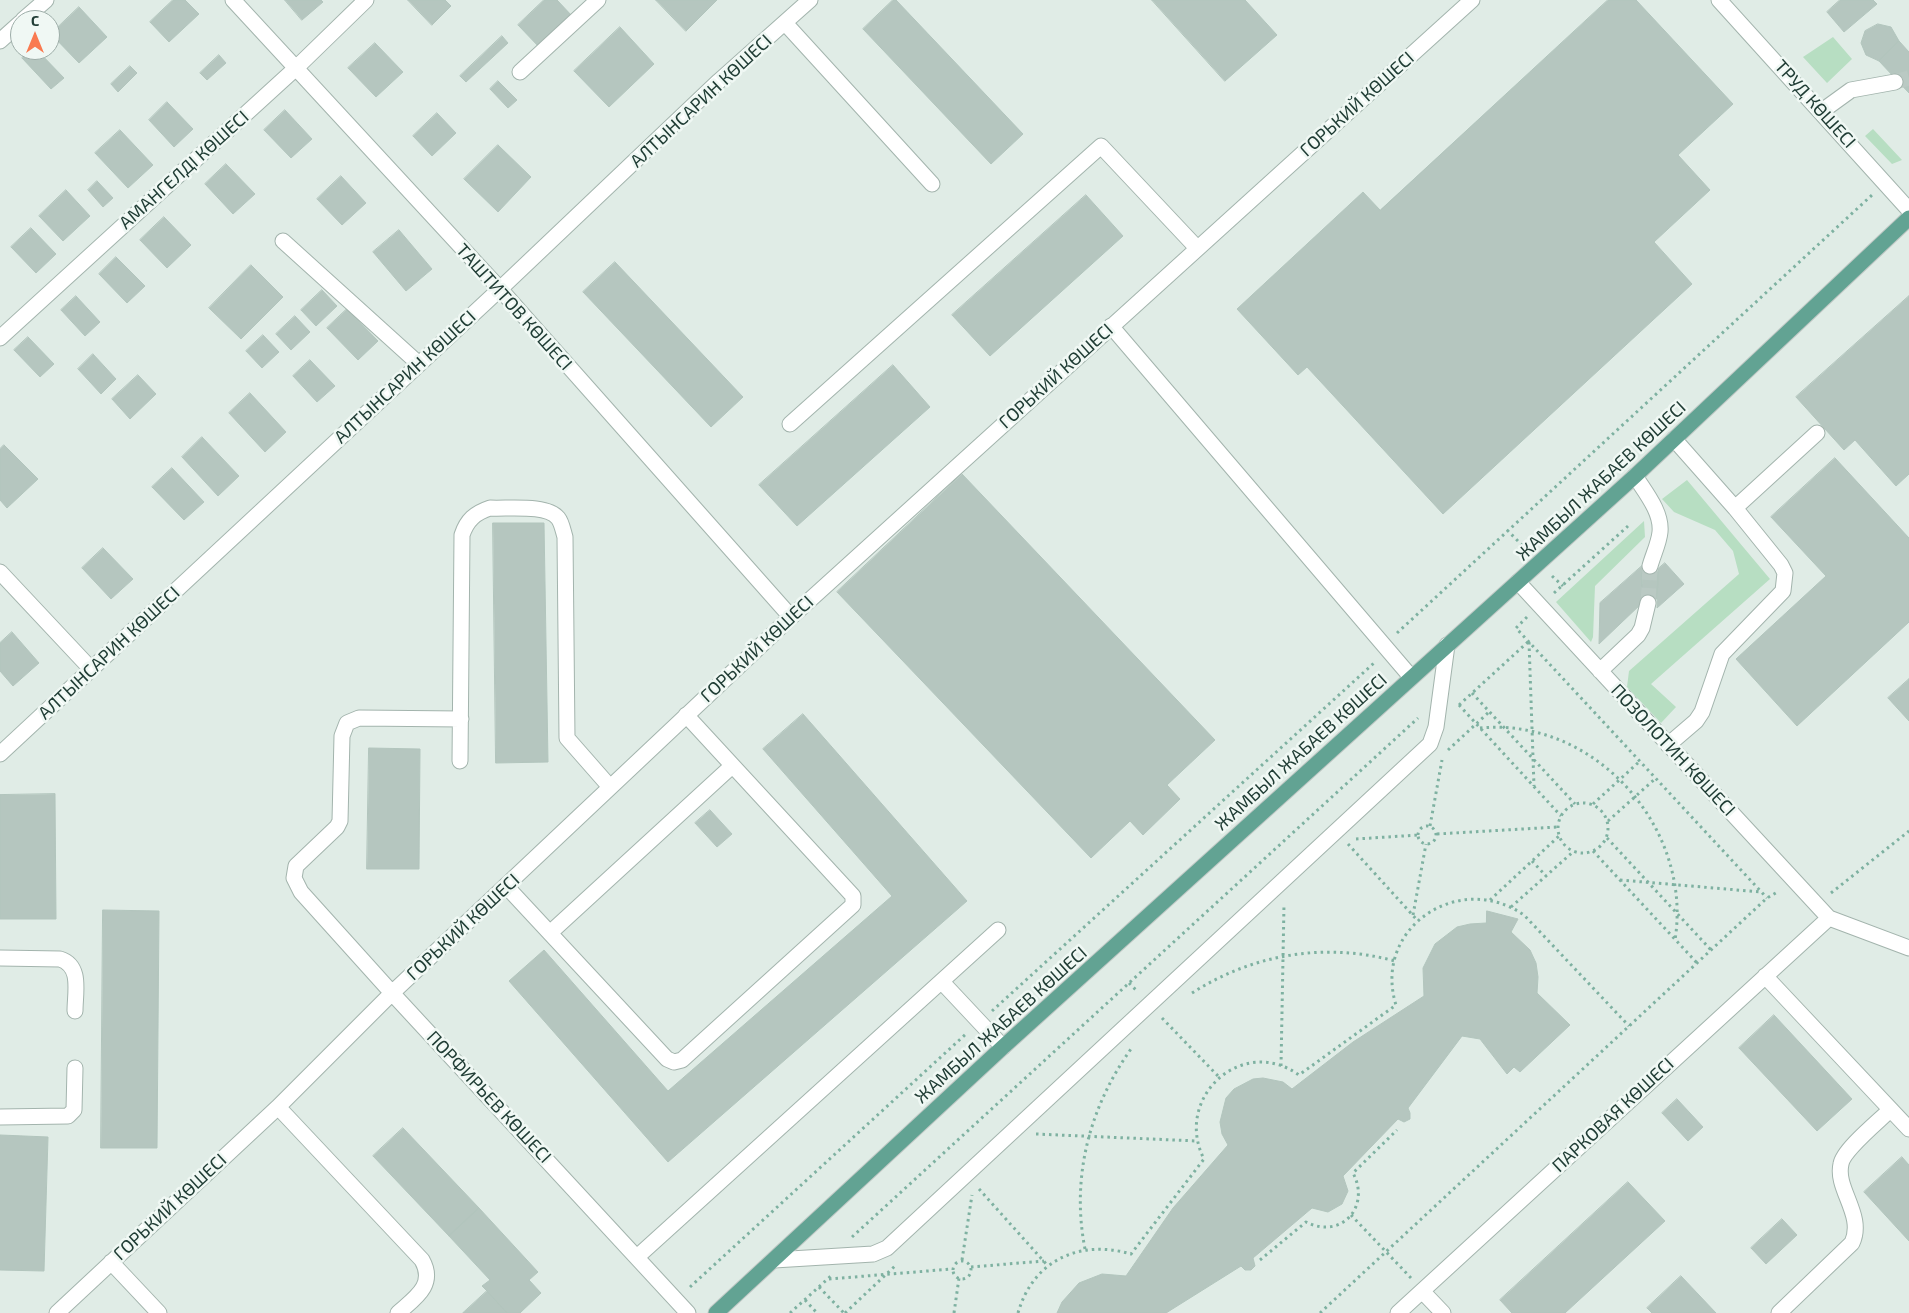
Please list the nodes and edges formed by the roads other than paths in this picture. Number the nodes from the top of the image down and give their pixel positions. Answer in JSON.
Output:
{"nodes":[{"id":1,"x":46,"y":0,"type":"edge"},
{"id":2,"x":233,"y":0,"type":"edge"},
{"id":3,"x":366,"y":0,"type":"edge"},
{"id":4,"x":598,"y":0,"type":"edge"},
{"id":5,"x":810,"y":0,"type":"edge"},
{"id":6,"x":1472,"y":0,"type":"edge"},
{"id":7,"x":1719,"y":0,"type":"edge"},
{"id":8,"x":34,"y":10,"type":"edge"},
{"id":9,"x":785,"y":23,"type":"junction"},
{"id":10,"x":10,"y":32,"type":"edge"},
{"id":11,"x":0,"y":41,"type":"edge"},
{"id":12,"x":296,"y":68,"type":"junction"},
{"id":13,"x":520,"y":72,"type":"dead end"},
{"id":14,"x":1895,"y":82,"type":"tunnel mouth"},
{"id":15,"x":1822,"y":111,"type":"junction"},
{"id":16,"x":932,"y":184,"type":"dead end"},
{"id":17,"x":1909,"y":210,"type":"edge"},
{"id":18,"x":1909,"y":218,"type":"edge"},
{"id":19,"x":283,"y":241,"type":"dead end"},
{"id":20,"x":1198,"y":248,"type":"junction"},
{"id":21,"x":500,"y":289,"type":"junction"},
{"id":22,"x":1111,"y":326,"type":"junction"},
{"id":23,"x":0,"y":338,"type":"edge"},
{"id":24,"x":419,"y":364,"type":"junction"},
{"id":25,"x":790,"y":424,"type":"dead end"},
{"id":26,"x":1817,"y":433,"type":"dead end"},
{"id":27,"x":1674,"y":439,"type":"junction"},
{"id":28,"x":1635,"y":476,"type":"junction"},
{"id":29,"x":1735,"y":508,"type":"junction"},
{"id":30,"x":1650,"y":566,"type":"tunnel mouth"},
{"id":31,"x":0,"y":572,"type":"edge"},
{"id":32,"x":1518,"y":582,"type":"junction"},
{"id":33,"x":1648,"y":603,"type":"tunnel mouth"},
{"id":34,"x":791,"y":617,"type":"junction"},
{"id":35,"x":1447,"y":645,"type":"junction"},
{"id":36,"x":92,"y":669,"type":"junction"},
{"id":37,"x":1600,"y":671,"type":"junction"},
{"id":38,"x":1411,"y":676,"type":"junction"},
{"id":39,"x":686,"y":715,"type":"junction"},
{"id":40,"x":461,"y":719,"type":"junction"},
{"id":41,"x":1668,"y":745,"type":"junction"},
{"id":42,"x":0,"y":754,"type":"edge"},
{"id":43,"x":460,"y":761,"type":"dead end"},
{"id":44,"x":732,"y":766,"type":"junction"},
{"id":45,"x":610,"y":787,"type":"junction"},
{"id":46,"x":506,"y":886,"type":"junction"},
{"id":47,"x":1829,"y":918,"type":"junction"},
{"id":48,"x":998,"y":930,"type":"dead end"},
{"id":49,"x":552,"y":932,"type":"junction"},
{"id":50,"x":1909,"y":948,"type":"edge"},
{"id":51,"x":0,"y":958,"type":"edge"},
{"id":52,"x":1765,"y":976,"type":"junction"},
{"id":53,"x":942,"y":982,"type":"junction"},
{"id":54,"x":392,"y":993,"type":"junction"},
{"id":55,"x":75,"y":1011,"type":"dead end"},
{"id":56,"x":1003,"y":1047,"type":"junction"},
{"id":57,"x":75,"y":1068,"type":"dead end"},
{"id":58,"x":278,"y":1107,"type":"junction"},
{"id":59,"x":1890,"y":1110,"type":"junction"},
{"id":60,"x":0,"y":1117,"type":"edge"},
{"id":61,"x":1909,"y":1129,"type":"edge"},
{"id":62,"x":637,"y":1257,"type":"junction"},
{"id":63,"x":774,"y":1260,"type":"junction"},
{"id":64,"x":112,"y":1262,"type":"junction"},
{"id":65,"x":1422,"y":1290,"type":"junction"},
{"id":66,"x":57,"y":1313,"type":"edge"},
{"id":67,"x":159,"y":1313,"type":"edge"},
{"id":68,"x":398,"y":1313,"type":"edge"},
{"id":69,"x":688,"y":1313,"type":"edge"},
{"id":70,"x":716,"y":1313,"type":"edge"},
{"id":71,"x":1398,"y":1313,"type":"edge"},
{"id":72,"x":1443,"y":1313,"type":"edge"},
{"id":73,"x":1779,"y":1313,"type":"edge"}],
"edges":[{"from":1,"to":8,"type":"street"},
{"from":2,"to":12,"type":"street","name":"ТАШТИТОВ КӨШЕСІ"},
{"from":3,"to":12,"type":"street","name":"АМАНГЕЛДІ КӨШЕСІ"},
{"from":4,"to":13,"type":"street"},
{"from":5,"to":9,"type":"street","name":"АЛТЫНСАРИН КӨШЕСІ"},
{"from":6,"to":20,"type":"street","name":"ГОРЬКИЙ КӨШЕСІ"},
{"from":7,"to":15,"type":"street","name":"ТРУД КӨШЕСІ"},
{"from":9,"to":16,"type":"street"},
{"from":9,"to":21,"type":"street","name":"АЛТЫНСАРИН КӨШЕСІ"},
{"from":10,"to":11,"type":"street"},
{"from":12,"to":21,"type":"street","name":"ТАШТИТОВ КӨШЕСІ"},
{"from":12,"to":23,"type":"street","name":"АМАНГЕЛДІ КӨШЕСІ"},
{"from":14,"to":15,"type":"street"},
{"from":15,"to":17,"type":"street","name":"ТРУД КӨШЕСІ"},
{"from":18,"to":27,"type":"main road","name":"ЖАМБЫЛ ЖАБАЕВ КӨШЕСІ"},
{"from":19,"to":24,"type":"street"},
{"from":20,"to":22,"type":"street","name":"ГОРЬКИЙ КӨШЕСІ"},
{"from":20,"to":25,"type":"street"},
{"from":21,"to":24,"type":"street","name":"АЛТЫНСАРИН КӨШЕСІ"},
{"from":21,"to":34,"type":"street","name":"ТАШТИТОВ КӨШЕСІ"},
{"from":22,"to":34,"type":"street","name":"ГОРЬКИЙ КӨШЕСІ"},
{"from":22,"to":38,"type":"street"},
{"from":24,"to":36,"type":"street","name":"АЛТЫНСАРИН КӨШЕСІ"},
{"from":26,"to":29,"type":"street"},
{"from":27,"to":28,"type":"main road","name":"ЖАМБЫЛ ЖАБАЕВ КӨШЕСІ"},
{"from":27,"to":29,"type":"street"},
{"from":28,"to":30,"type":"street"},
{"from":28,"to":32,"type":"main road","name":"ЖАМБЫЛ ЖАБАЕВ КӨШЕСІ"},
{"from":29,"to":41,"type":"street"},
{"from":31,"to":36,"type":"street"},
{"from":32,"to":35,"type":"main road","name":"ЖАМБЫЛ ЖАБАЕВ КӨШЕСІ"},
{"from":32,"to":37,"type":"street","name":"ПОЗОЛОТИН КӨШЕСІ"},
{"from":33,"to":37,"type":"street"},
{"from":34,"to":39,"type":"street","name":"ГОРЬКИЙ КӨШЕСІ"},
{"from":35,"to":38,"type":"main road","name":"ЖАМБЫЛ ЖАБАЕВ КӨШЕСІ"},
{"from":35,"to":63,"type":"street"},
{"from":36,"to":42,"type":"street","name":"АЛТЫНСАРИН КӨШЕСІ"},
{"from":37,"to":41,"type":"street","name":"ПОЗОЛОТИН КӨШЕСІ"},
{"from":38,"to":56,"type":"main road","name":"ЖАМБЫЛ ЖАБАЕВ КӨШЕСІ"},
{"from":39,"to":44,"type":"street"},
{"from":39,"to":45,"type":"street","name":"ГОРЬКИЙ КӨШЕСІ"},
{"from":40,"to":43,"type":"street"},
{"from":40,"to":45,"type":"street"},
{"from":40,"to":54,"type":"street","name":"ПОРФИРЬЕВ КӨШЕСІ"},
{"from":41,"to":47,"type":"street","name":"ПОЗОЛОТИН КӨШЕСІ"},
{"from":44,"to":49,"type":"street"},
{"from":44,"to":49,"type":"street"},
{"from":45,"to":46,"type":"street","name":"ГОРЬКИЙ КӨШЕСІ"},
{"from":46,"to":49,"type":"street"},
{"from":46,"to":54,"type":"street","name":"ГОРЬКИЙ КӨШЕСІ"},
{"from":47,"to":50,"type":"street"},
{"from":47,"to":52,"type":"street","name":"ПАРКОВАЯ КӨШЕСІ"},
{"from":48,"to":53,"type":"street"},
{"from":51,"to":55,"type":"street"},
{"from":52,"to":59,"type":"street"},
{"from":52,"to":65,"type":"street","name":"ПАРКОВАЯ КӨШЕСІ"},
{"from":53,"to":56,"type":"street"},
{"from":53,"to":62,"type":"street"},
{"from":54,"to":58,"type":"street","name":"ГОРЬКИЙ КӨШЕСІ"},
{"from":54,"to":62,"type":"street","name":"ПОРФИРЬЕВ КӨШЕСІ"},
{"from":56,"to":63,"type":"main road","name":"ЖАМБЫЛ ЖАБАЕВ КӨШЕСІ"},
{"from":57,"to":60,"type":"street"},
{"from":58,"to":64,"type":"street","name":"ГОРЬКИЙ КӨШЕСІ"},
{"from":58,"to":68,"type":"street"},
{"from":59,"to":61,"type":"street"},
{"from":59,"to":73,"type":"street"},
{"from":62,"to":69,"type":"street","name":"ПОРФИРЬЕВ КӨШЕСІ"},
{"from":63,"to":70,"type":"main road","name":"ЖАМБЫЛ ЖАБАЕВ КӨШЕСІ"},
{"from":64,"to":66,"type":"street","name":"ГОРЬКИЙ КӨШЕСІ"},
{"from":64,"to":67,"type":"street"},
{"from":65,"to":71,"type":"street","name":"ПАРКОВАЯ КӨШЕСІ"},
{"from":65,"to":72,"type":"street"}]}
